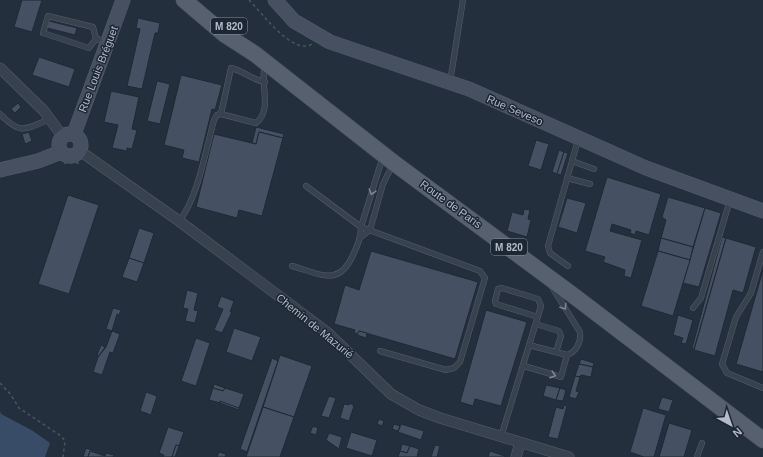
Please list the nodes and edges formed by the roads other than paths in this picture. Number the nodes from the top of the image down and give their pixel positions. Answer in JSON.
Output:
{"nodes":[{"id":1,"x":184,"y":0,"type":"edge"},
{"id":2,"x":201,"y":0,"type":"edge"},
{"id":3,"x":275,"y":0,"type":"edge"},
{"id":4,"x":463,"y":0,"type":"edge"},
{"id":5,"x":124,"y":1,"type":"edge"},
{"id":6,"x":103,"y":40,"type":"junction"},
{"id":7,"x":255,"y":54,"type":"junction"},
{"id":8,"x":268,"y":64,"type":"junction"},
{"id":9,"x":0,"y":68,"type":"edge"},
{"id":10,"x":265,"y":82,"type":"junction"},
{"id":11,"x":450,"y":83,"type":"junction"},
{"id":12,"x":0,"y":114,"type":"edge"},
{"id":13,"x":221,"y":114,"type":"junction"},
{"id":14,"x":50,"y":119,"type":"junction"},
{"id":15,"x":68,"y":136,"type":"junction"},
{"id":16,"x":578,"y":139,"type":"junction"},
{"id":17,"x":80,"y":151,"type":"junction"},
{"id":18,"x":61,"y":152,"type":"junction"},
{"id":19,"x":388,"y":159,"type":"junction"},
{"id":20,"x":572,"y":161,"type":"junction"},
{"id":21,"x":594,"y":169,"type":"dead end"},
{"id":22,"x":0,"y":170,"type":"edge"},
{"id":23,"x":567,"y":178,"type":"junction"},
{"id":24,"x":590,"y":184,"type":"dead end"},
{"id":25,"x":306,"y":186,"type":"dead end"},
{"id":26,"x":730,"y":199,"type":"junction"},
{"id":27,"x":763,"y":211,"type":"edge"},
{"id":28,"x":180,"y":221,"type":"junction"},
{"id":29,"x":361,"y":227,"type":"junction"},
{"id":30,"x":370,"y":230,"type":"junction"},
{"id":31,"x":361,"y":236,"type":"junction"},
{"id":32,"x":763,"y":252,"type":"edge"},
{"id":33,"x":292,"y":266,"type":"dead end"},
{"id":34,"x":568,"y":266,"type":"dead end"},
{"id":35,"x":544,"y":274,"type":"junction"},
{"id":36,"x":693,"y":308,"type":"dead end"},
{"id":37,"x":538,"y":317,"type":"junction"},
{"id":38,"x":536,"y":324,"type":"junction"},
{"id":39,"x":530,"y":346,"type":"junction"},
{"id":40,"x":380,"y":351,"type":"dead end"},
{"id":41,"x":556,"y":352,"type":"junction"},
{"id":42,"x":567,"y":355,"type":"junction"},
{"id":43,"x":524,"y":366,"type":"junction"},
{"id":44,"x":763,"y":388,"type":"edge"},
{"id":45,"x":501,"y":437,"type":"junction"},
{"id":46,"x":763,"y":440,"type":"edge"},
{"id":47,"x":520,"y":443,"type":"junction"},
{"id":48,"x":702,"y":443,"type":"dead end"},
{"id":49,"x":516,"y":457,"type":"edge"},
{"id":50,"x":569,"y":457,"type":"edge"},
{"id":51,"x":697,"y":457,"type":"edge"}],
"edges":[{"from":1,"to":7,"type":"main road","name":"Route de Paris","number":"M 820"},
{"from":2,"to":7,"type":"main road","name":"Route de Paris","number":"M 820"},
{"from":3,"to":11,"type":"street","name":"Rue Seveso"},
{"from":4,"to":11,"type":"lane"},
{"from":5,"to":6,"type":"street","name":"Rue Louis Bréguet"},
{"from":6,"to":6,"type":"lane"},
{"from":6,"to":15,"type":"street","name":"Rue Louis Bréguet"},
{"from":7,"to":8,"type":"main road","name":"Route de Paris","number":"M 820"},
{"from":8,"to":10,"type":"lane"},
{"from":8,"to":19,"type":"main road","name":"Route de Paris","number":"M 820"},
{"from":9,"to":14,"type":"street"},
{"from":10,"to":13,"type":"lane"},
{"from":10,"to":13,"type":"lane"},
{"from":11,"to":16,"type":"street","name":"Rue Seveso"},
{"from":12,"to":14,"type":"lane"},
{"from":13,"to":28,"type":"lane"},
{"from":14,"to":15,"type":"street"},
{"from":15,"to":17,"type":"street"},
{"from":15,"to":18,"type":"street","name":"Rue Louis Bréguet"},
{"from":16,"to":20,"type":"lane"},
{"from":16,"to":26,"type":"street","name":"Rue Seveso"},
{"from":17,"to":18,"type":"street"},
{"from":17,"to":28,"type":"street","name":"Chemin de Mazurié"},
{"from":18,"to":22,"type":"street"},
{"from":19,"to":29,"type":"lane","one_way":true},
{"from":19,"to":30,"type":"lane"},
{"from":19,"to":35,"type":"main road","name":"Route de Paris","number":"M 820"},
{"from":20,"to":21,"type":"lane"},
{"from":20,"to":23,"type":"lane"},
{"from":23,"to":24,"type":"lane"},
{"from":23,"to":34,"type":"lane"},
{"from":25,"to":29,"type":"lane"},
{"from":26,"to":27,"type":"street","name":"Rue Seveso"},
{"from":26,"to":36,"type":"lane"},
{"from":28,"to":45,"type":"street","name":"Chemin de Mazurié"},
{"from":29,"to":30,"type":"lane"},
{"from":29,"to":31,"type":"lane"},
{"from":30,"to":31,"type":"lane"},
{"from":30,"to":40,"type":"lane"},
{"from":31,"to":33,"type":"lane"},
{"from":32,"to":44,"type":"lane"},
{"from":35,"to":42,"type":"lane","one_way":true},
{"from":35,"to":46,"type":"main road","name":"Route de Paris","number":"M 820"},
{"from":37,"to":37,"type":"lane"},
{"from":37,"to":38,"type":"lane"},
{"from":38,"to":39,"type":"lane"},
{"from":38,"to":41,"type":"lane"},
{"from":39,"to":41,"type":"lane"},
{"from":39,"to":43,"type":"lane"},
{"from":41,"to":42,"type":"lane"},
{"from":43,"to":42,"type":"lane","one_way":true},
{"from":43,"to":45,"type":"lane"},
{"from":45,"to":47,"type":"street","name":"Chemin de Mazurié"},
{"from":47,"to":49,"type":"street"},
{"from":47,"to":50,"type":"street","name":"Chemin de Mazurié"},
{"from":48,"to":51,"type":"lane"}]}
